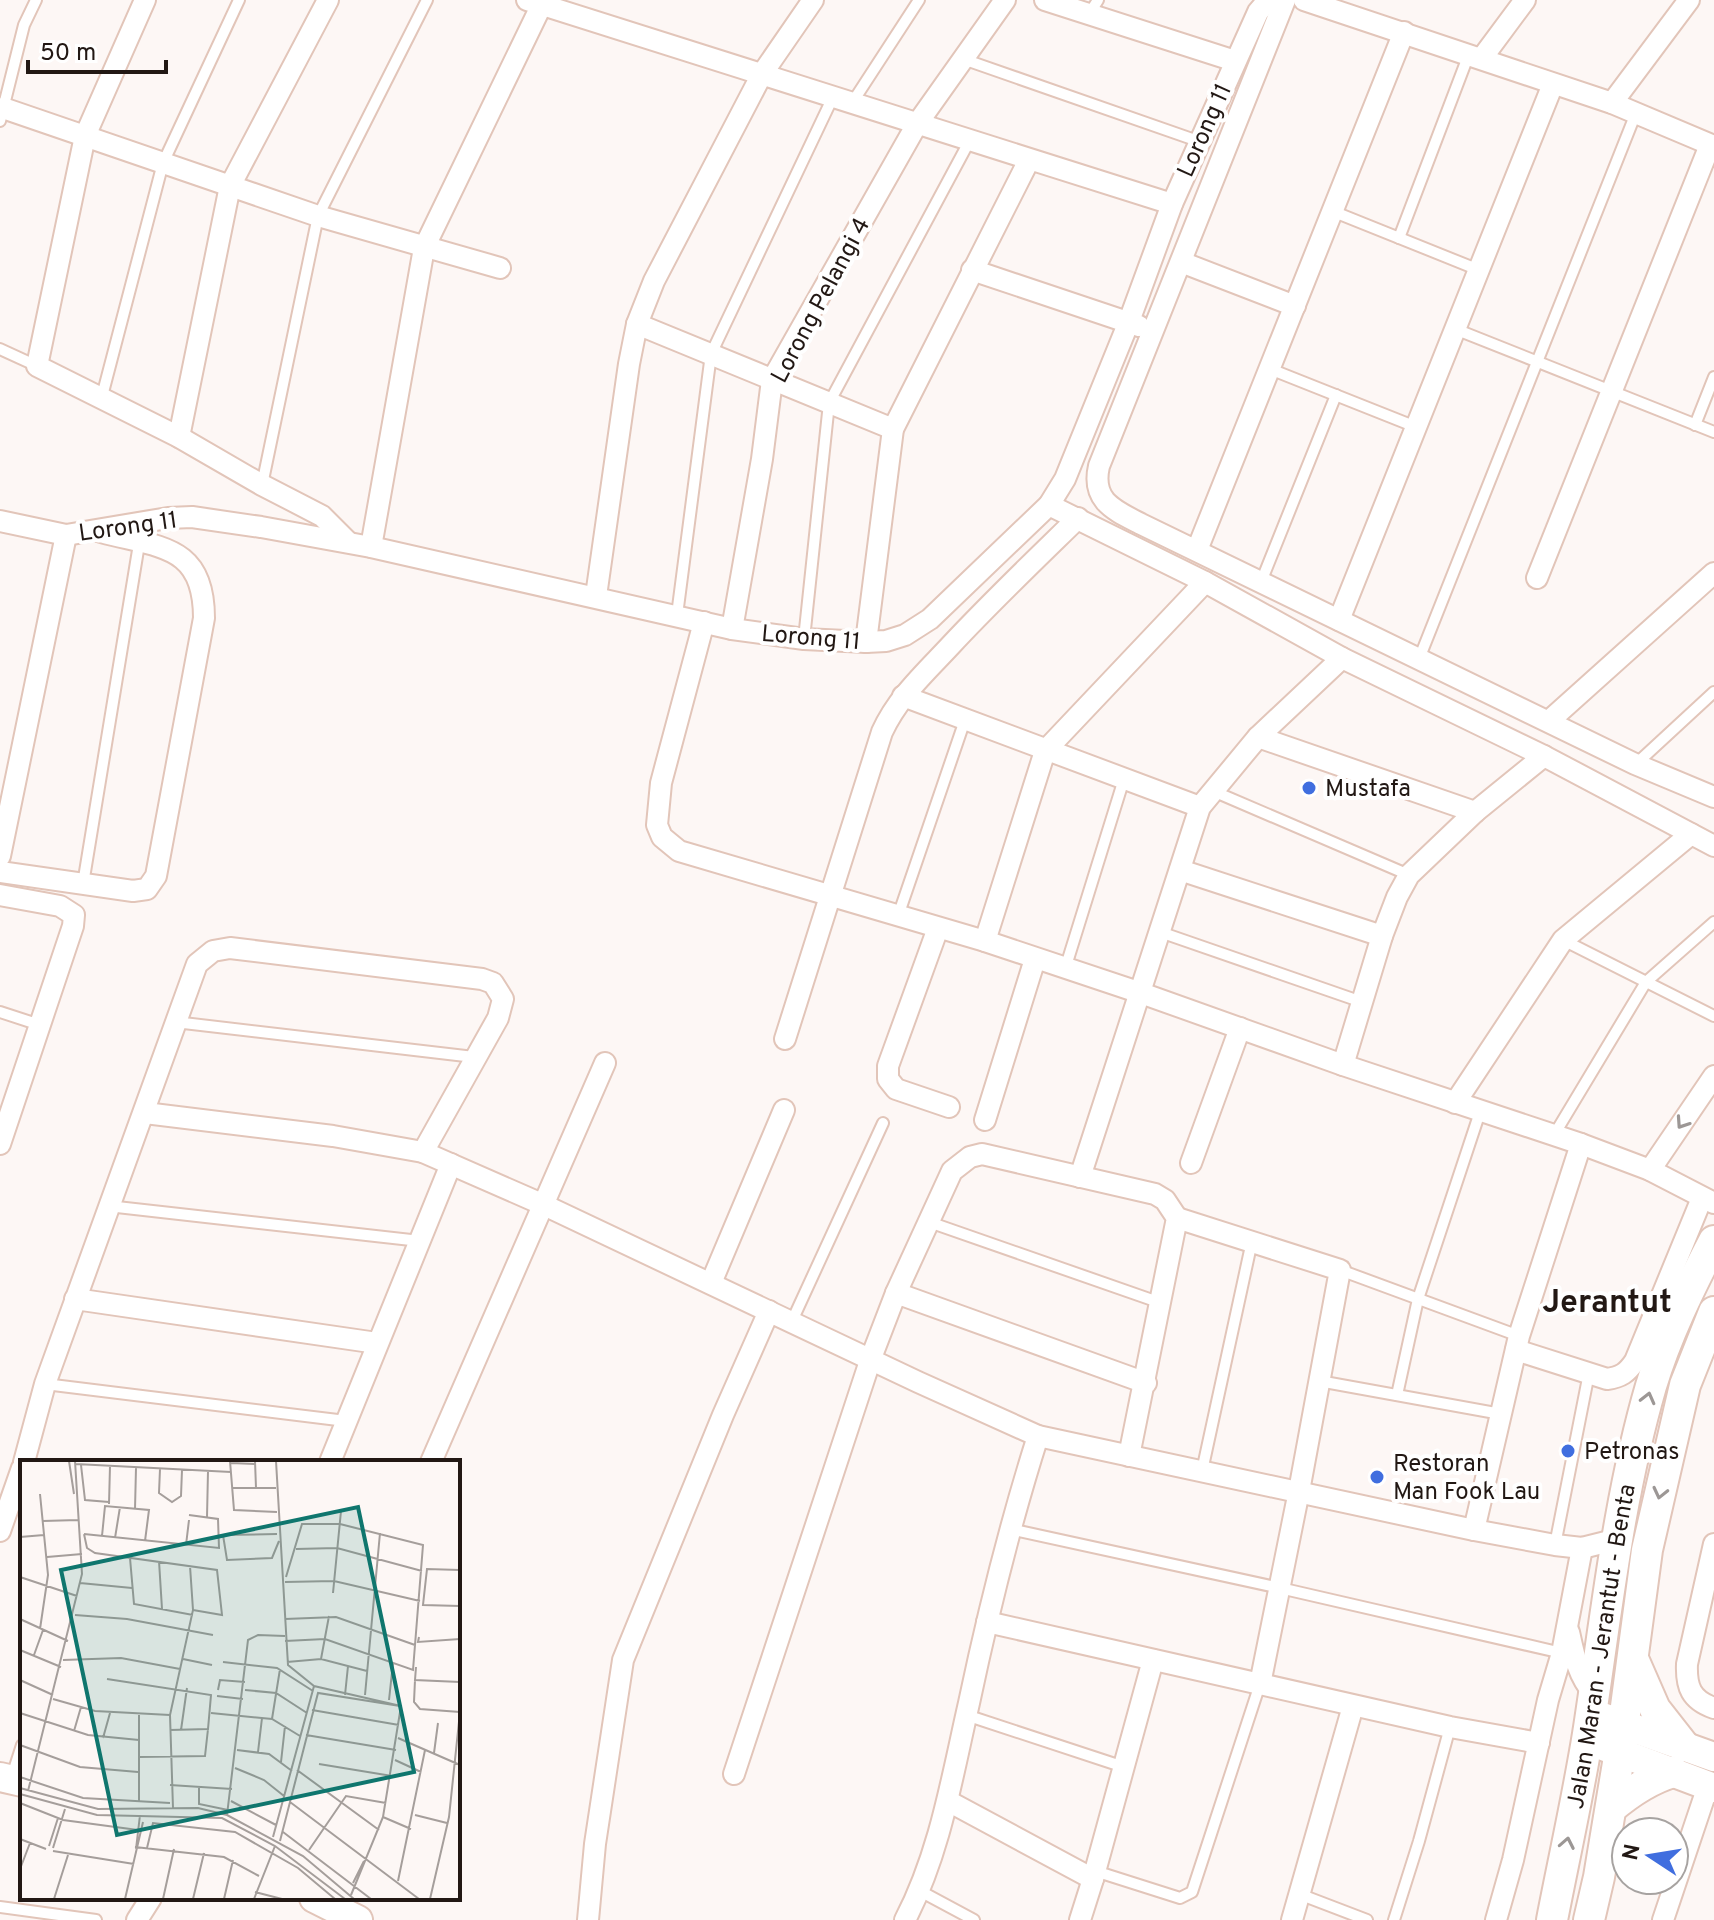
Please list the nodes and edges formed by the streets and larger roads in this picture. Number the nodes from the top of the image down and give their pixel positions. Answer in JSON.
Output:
{"nodes":[{"id":1,"x":145,"y":0,"type":"edge"},
{"id":2,"x":328,"y":0,"type":"edge"},
{"id":3,"x":813,"y":0,"type":"edge"},
{"id":4,"x":1005,"y":0,"type":"edge"},
{"id":5,"x":1045,"y":0,"type":"edge"},
{"id":6,"x":1285,"y":0,"type":"edge"},
{"id":7,"x":1304,"y":0,"type":"edge"},
{"id":8,"x":1525,"y":0,"type":"edge"},
{"id":9,"x":1689,"y":0,"type":"edge"},
{"id":10,"x":538,"y":2,"type":"edge"},
{"id":11,"x":1263,"y":6,"type":"edge"},
{"id":12,"x":1094,"y":7,"type":"edge"},
{"id":13,"x":1404,"y":32,"type":"junction"},
{"id":14,"x":1476,"y":56,"type":"junction"},
{"id":15,"x":1235,"y":61,"type":"junction"},
{"id":16,"x":762,"y":74,"type":"junction"},
{"id":17,"x":1553,"y":84,"type":"junction"},
{"id":18,"x":1612,"y":103,"type":"junction"},
{"id":19,"x":2,"y":114,"type":"edge"},
{"id":20,"x":917,"y":124,"type":"junction"},
{"id":21,"x":85,"y":136,"type":"junction"},
{"id":22,"x":1712,"y":146,"type":"edge"},
{"id":23,"x":1029,"y":160,"type":"junction"},
{"id":24,"x":230,"y":186,"type":"junction"},
{"id":25,"x":1172,"y":204,"type":"junction"},
{"id":26,"x":424,"y":248,"type":"junction"},
{"id":27,"x":1181,"y":262,"type":"junction"},
{"id":28,"x":500,"y":268,"type":"dead end"},
{"id":29,"x":972,"y":270,"type":"junction"},
{"id":30,"x":1295,"y":306,"type":"junction"},
{"id":31,"x":637,"y":324,"type":"junction"},
{"id":32,"x":1128,"y":324,"type":"junction"},
{"id":33,"x":1154,"y":330,"type":"junction"},
{"id":34,"x":772,"y":380,"type":"junction"},
{"id":35,"x":893,"y":429,"type":"junction"},
{"id":36,"x":179,"y":437,"type":"junction"},
{"id":37,"x":1049,"y":505,"type":"junction"},
{"id":38,"x":1078,"y":518,"type":"junction"},
{"id":39,"x":0,"y":521,"type":"edge"},
{"id":40,"x":94,"y":530,"type":"junction"},
{"id":41,"x":66,"y":535,"type":"junction"},
{"id":42,"x":348,"y":542,"type":"junction"},
{"id":43,"x":371,"y":547,"type":"junction"},
{"id":44,"x":1197,"y":550,"type":"junction"},
{"id":45,"x":1714,"y":573,"type":"edge"},
{"id":46,"x":1537,"y":578,"type":"dead end"},
{"id":47,"x":1205,"y":582,"type":"junction"},
{"id":48,"x":596,"y":596,"type":"junction"},
{"id":49,"x":1339,"y":620,"type":"junction"},
{"id":50,"x":704,"y":622,"type":"junction"},
{"id":51,"x":732,"y":629,"type":"junction"},
{"id":52,"x":866,"y":642,"type":"junction"},
{"id":53,"x":1342,"y":658,"type":"junction"},
{"id":54,"x":1419,"y":659,"type":"junction"},
{"id":55,"x":1404,"y":688,"type":"junction"},
{"id":56,"x":903,"y":696,"type":"junction"},
{"id":57,"x":1549,"y":721,"type":"junction"},
{"id":58,"x":1258,"y":737,"type":"junction"},
{"id":59,"x":1045,"y":751,"type":"junction"},
{"id":60,"x":1544,"y":756,"type":"junction"},
{"id":61,"x":1714,"y":797,"type":"edge"},
{"id":62,"x":1206,"y":799,"type":"junction"},
{"id":63,"x":1475,"y":812,"type":"junction"},
{"id":64,"x":1691,"y":834,"type":"junction"},
{"id":65,"x":1714,"y":846,"type":"edge"},
{"id":66,"x":0,"y":856,"type":"edge"},
{"id":67,"x":1180,"y":870,"type":"junction"},
{"id":68,"x":0,"y":872,"type":"edge"},
{"id":69,"x":0,"y":895,"type":"edge"},
{"id":70,"x":829,"y":896,"type":"junction"},
{"id":71,"x":938,"y":928,"type":"junction"},
{"id":72,"x":1382,"y":936,"type":"junction"},
{"id":73,"x":985,"y":941,"type":"junction"},
{"id":74,"x":1035,"y":959,"type":"junction"},
{"id":75,"x":1141,"y":993,"type":"junction"},
{"id":76,"x":1240,"y":1028,"type":"junction"},
{"id":77,"x":785,"y":1039,"type":"dead end"},
{"id":78,"x":605,"y":1063,"type":"dead end"},
{"id":79,"x":1343,"y":1065,"type":"junction"},
{"id":80,"x":1714,"y":1076,"type":"edge"},
{"id":81,"x":1455,"y":1103,"type":"junction"},
{"id":82,"x":949,"y":1107,"type":"dead end"},
{"id":83,"x":5,"y":1110,"type":"edge"},
{"id":84,"x":784,"y":1110,"type":"dead end"},
{"id":85,"x":145,"y":1113,"type":"junction"},
{"id":86,"x":985,"y":1120,"type":"dead end"},
{"id":87,"x":0,"y":1144,"type":"edge"},
{"id":88,"x":1581,"y":1144,"type":"junction"},
{"id":89,"x":423,"y":1152,"type":"junction"},
{"id":90,"x":1191,"y":1163,"type":"dead end"},
{"id":91,"x":451,"y":1164,"type":"junction"},
{"id":92,"x":1650,"y":1170,"type":"junction"},
{"id":93,"x":1080,"y":1177,"type":"junction"},
{"id":94,"x":1708,"y":1201,"type":"edge"},
{"id":95,"x":544,"y":1205,"type":"junction"},
{"id":96,"x":1177,"y":1218,"type":"junction"},
{"id":97,"x":1714,"y":1241,"type":"edge"},
{"id":98,"x":711,"y":1283,"type":"junction"},
{"id":99,"x":896,"y":1293,"type":"junction"},
{"id":100,"x":75,"y":1299,"type":"junction"},
{"id":101,"x":769,"y":1311,"type":"junction"},
{"id":102,"x":1714,"y":1312,"type":"edge"},
{"id":103,"x":377,"y":1343,"type":"junction"},
{"id":104,"x":1517,"y":1343,"type":"junction"},
{"id":105,"x":871,"y":1358,"type":"junction"},
{"id":106,"x":1146,"y":1383,"type":"junction"},
{"id":107,"x":1038,"y":1436,"type":"junction"},
{"id":108,"x":1129,"y":1456,"type":"junction"},
{"id":109,"x":25,"y":1460,"type":"edge"},
{"id":110,"x":331,"y":1460,"type":"edge"},
{"id":111,"x":432,"y":1460,"type":"edge"},
{"id":112,"x":20,"y":1476,"type":"edge"},
{"id":113,"x":1299,"y":1491,"type":"junction"},
{"id":114,"x":1474,"y":1530,"type":"junction"},
{"id":115,"x":0,"y":1531,"type":"edge"},
{"id":116,"x":1618,"y":1539,"type":"junction"},
{"id":117,"x":1714,"y":1544,"type":"edge"},
{"id":118,"x":1582,"y":1548,"type":"junction"},
{"id":119,"x":987,"y":1622,"type":"junction"},
{"id":120,"x":1568,"y":1628,"type":"junction"},
{"id":121,"x":1633,"y":1659,"type":"junction"},
{"id":122,"x":1153,"y":1660,"type":"junction"},
{"id":123,"x":1260,"y":1684,"type":"junction"},
{"id":124,"x":1353,"y":1706,"type":"junction"},
{"id":125,"x":1714,"y":1708,"type":"edge"},
{"id":126,"x":1591,"y":1716,"type":"junction"},
{"id":127,"x":1622,"y":1737,"type":"junction"},
{"id":128,"x":1539,"y":1743,"type":"junction"},
{"id":129,"x":1714,"y":1757,"type":"edge"},
{"id":130,"x":1679,"y":1759,"type":"junction"},
{"id":131,"x":734,"y":1774,"type":"dead end"},
{"id":132,"x":1711,"y":1787,"type":"edge"},
{"id":133,"x":948,"y":1801,"type":"junction"},
{"id":134,"x":1611,"y":1808,"type":"junction"},
{"id":135,"x":1094,"y":1875,"type":"junction"},
{"id":136,"x":150,"y":1900,"type":"edge"},
{"id":137,"x":318,"y":1900,"type":"edge"},
{"id":138,"x":137,"y":1920,"type":"edge"},
{"id":139,"x":358,"y":1920,"type":"edge"},
{"id":140,"x":588,"y":1920,"type":"edge"},
{"id":141,"x":905,"y":1920,"type":"edge"},
{"id":142,"x":1080,"y":1920,"type":"edge"},
{"id":143,"x":1292,"y":1920,"type":"edge"},
{"id":144,"x":1496,"y":1920,"type":"edge"},
{"id":145,"x":1552,"y":1920,"type":"edge"},
{"id":146,"x":1589,"y":1920,"type":"edge"},
{"id":147,"x":1663,"y":1920,"type":"edge"}],
"edges":[{"from":1,"to":21,"type":"street"},
{"from":2,"to":24,"type":"street"},
{"from":3,"to":16,"type":"street"},
{"from":4,"to":20,"type":"street","name":"Lorong Pelangi 4"},
{"from":5,"to":12,"type":"street"},
{"from":6,"to":27,"type":"street"},
{"from":7,"to":13,"type":"street"},
{"from":8,"to":14,"type":"street"},
{"from":9,"to":18,"type":"street"},
{"from":10,"to":16,"type":"street"},
{"from":10,"to":26,"type":"street"},
{"from":11,"to":15,"type":"street","name":"Lorong 11"},
{"from":12,"to":15,"type":"street"},
{"from":13,"to":14,"type":"street"},
{"from":13,"to":30,"type":"street"},
{"from":14,"to":17,"type":"street"},
{"from":15,"to":25,"type":"street","name":"Lorong 11"},
{"from":16,"to":20,"type":"street"},
{"from":16,"to":31,"type":"street"},
{"from":17,"to":18,"type":"street"},
{"from":17,"to":49,"type":"street"},
{"from":18,"to":22,"type":"street"},
{"from":19,"to":21,"type":"street"},
{"from":20,"to":23,"type":"street"},
{"from":20,"to":34,"type":"street","name":"Lorong Pelangi 4"},
{"from":21,"to":24,"type":"street"},
{"from":21,"to":36,"type":"street"},
{"from":22,"to":46,"type":"street"},
{"from":23,"to":25,"type":"street"},
{"from":23,"to":29,"type":"street"},
{"from":24,"to":26,"type":"street"},
{"from":24,"to":36,"type":"street"},
{"from":25,"to":32,"type":"street","name":"Lorong 11"},
{"from":26,"to":28,"type":"street"},
{"from":26,"to":43,"type":"street"},
{"from":27,"to":30,"type":"street"},
{"from":27,"to":33,"type":"street"},
{"from":29,"to":32,"type":"street"},
{"from":29,"to":35,"type":"street"},
{"from":30,"to":44,"type":"street"},
{"from":31,"to":34,"type":"street"},
{"from":31,"to":48,"type":"street"},
{"from":32,"to":33,"type":"street"},
{"from":32,"to":37,"type":"street","name":"Lorong 11"},
{"from":33,"to":44,"type":"street"},
{"from":34,"to":35,"type":"street"},
{"from":34,"to":51,"type":"street","name":"Lorong Pelangi 4"},
{"from":35,"to":52,"type":"street"},
{"from":36,"to":42,"type":"street"},
{"from":37,"to":38,"type":"street"},
{"from":37,"to":52,"type":"street","name":"Lorong 11"},
{"from":38,"to":47,"type":"street"},
{"from":38,"to":56,"type":"street"},
{"from":39,"to":41,"type":"street","name":"Lorong 11"},
{"from":40,"to":41,"type":"street","name":"Lorong 11"},
{"from":40,"to":42,"type":"street","name":"Lorong 11"},
{"from":40,"to":68,"type":"street"},
{"from":41,"to":66,"type":"street"},
{"from":42,"to":43,"type":"street","name":"Lorong 11"},
{"from":43,"to":48,"type":"street","name":"Lorong 11"},
{"from":44,"to":49,"type":"street"},
{"from":45,"to":57,"type":"street"},
{"from":47,"to":53,"type":"street"},
{"from":47,"to":59,"type":"street"},
{"from":48,"to":50,"type":"street","name":"Lorong 11"},
{"from":49,"to":54,"type":"street"},
{"from":50,"to":51,"type":"street","name":"Lorong 11"},
{"from":50,"to":70,"type":"street"},
{"from":51,"to":52,"type":"street","name":"Lorong 11"},
{"from":53,"to":55,"type":"street"},
{"from":53,"to":58,"type":"street"},
{"from":54,"to":55,"type":"street"},
{"from":54,"to":57,"type":"street"},
{"from":55,"to":60,"type":"street"},
{"from":56,"to":59,"type":"street"},
{"from":56,"to":70,"type":"street"},
{"from":57,"to":61,"type":"street"},
{"from":58,"to":62,"type":"street"},
{"from":58,"to":63,"type":"street"},
{"from":59,"to":62,"type":"street"},
{"from":59,"to":73,"type":"street"},
{"from":60,"to":63,"type":"street"},
{"from":60,"to":64,"type":"street"},
{"from":62,"to":67,"type":"street"},
{"from":63,"to":72,"type":"street"},
{"from":64,"to":65,"type":"street"},
{"from":64,"to":81,"type":"street"},
{"from":67,"to":72,"type":"street"},
{"from":67,"to":75,"type":"street"},
{"from":69,"to":83,"type":"street"},
{"from":70,"to":71,"type":"street"},
{"from":70,"to":77,"type":"street"},
{"from":71,"to":73,"type":"street"},
{"from":71,"to":82,"type":"street"},
{"from":72,"to":79,"type":"street"},
{"from":73,"to":74,"type":"street"},
{"from":74,"to":75,"type":"street"},
{"from":74,"to":86,"type":"street"},
{"from":75,"to":76,"type":"street"},
{"from":75,"to":93,"type":"street"},
{"from":76,"to":79,"type":"street"},
{"from":76,"to":90,"type":"street"},
{"from":78,"to":95,"type":"street"},
{"from":79,"to":81,"type":"street"},
{"from":80,"to":92,"type":"street","one_way":true},
{"from":81,"to":88,"type":"street"},
{"from":83,"to":87,"type":"street"},
{"from":84,"to":98,"type":"street"},
{"from":85,"to":89,"type":"street"},
{"from":85,"to":89,"type":"street"},
{"from":85,"to":100,"type":"street"},
{"from":88,"to":92,"type":"street"},
{"from":88,"to":104,"type":"street"},
{"from":89,"to":91,"type":"street"},
{"from":91,"to":95,"type":"street"},
{"from":91,"to":103,"type":"street"},
{"from":92,"to":94,"type":"street"},
{"from":93,"to":96,"type":"street"},
{"from":93,"to":99,"type":"street"},
{"from":94,"to":104,"type":"street"},
{"from":95,"to":98,"type":"street"},
{"from":95,"to":111,"type":"street"},
{"from":96,"to":106,"type":"street"},
{"from":96,"to":113,"type":"street"},
{"from":116,"to":97,"type":"main road","name":"Jalan Maran - Jerantut - Benta","one_way":true},
{"from":98,"to":101,"type":"street"},
{"from":99,"to":105,"type":"street"},
{"from":99,"to":106,"type":"street"},
{"from":100,"to":103,"type":"street"},
{"from":100,"to":109,"type":"street"},
{"from":101,"to":105,"type":"street"},
{"from":101,"to":140,"type":"street"},
{"from":102,"to":121,"type":"main road","name":"Jalan Maran - Jerantut - Benta","one_way":true},
{"from":103,"to":110,"type":"street"},
{"from":104,"to":114,"type":"street"},
{"from":105,"to":107,"type":"street"},
{"from":105,"to":131,"type":"street"},
{"from":106,"to":108,"type":"street"},
{"from":107,"to":108,"type":"street"},
{"from":107,"to":119,"type":"street"},
{"from":108,"to":113,"type":"street"},
{"from":112,"to":115,"type":"street"},
{"from":113,"to":114,"type":"street"},
{"from":113,"to":123,"type":"street"},
{"from":114,"to":118,"type":"street"},
{"from":116,"to":118,"type":"street"},
{"from":116,"to":126,"type":"main road","name":"Jalan Maran - Jerantut - Benta"},
{"from":117,"to":125,"type":"street"},
{"from":118,"to":120,"type":"street"},
{"from":119,"to":122,"type":"street"},
{"from":119,"to":133,"type":"street"},
{"from":120,"to":126,"type":"street"},
{"from":120,"to":128,"type":"street"},
{"from":121,"to":127,"type":"main road","name":"Jalan Maran - Jerantut - Benta"},
{"from":121,"to":130,"type":"main road"},
{"from":122,"to":123,"type":"street"},
{"from":122,"to":135,"type":"street"},
{"from":123,"to":124,"type":"street"},
{"from":124,"to":128,"type":"street"},
{"from":124,"to":143,"type":"street"},
{"from":126,"to":127,"type":"street"},
{"from":145,"to":126,"type":"main road","name":"Jalan Maran - Jerantut - Benta","one_way":true},
{"from":127,"to":130,"type":"street"},
{"from":127,"to":134,"type":"main road","name":"Jalan Maran - Jerantut - Benta"},
{"from":128,"to":144,"type":"street"},
{"from":129,"to":130,"type":"street"},
{"from":130,"to":132,"type":"street"},
{"from":130,"to":134,"type":"main road"},
{"from":132,"to":147,"type":"street"},
{"from":133,"to":135,"type":"street"},
{"from":133,"to":141,"type":"street"},
{"from":134,"to":146,"type":"main road","name":"Jalan Maran - Jerantut - Benta"},
{"from":135,"to":142,"type":"street"},
{"from":136,"to":138,"type":"street"},
{"from":137,"to":139,"type":"street"}]}
